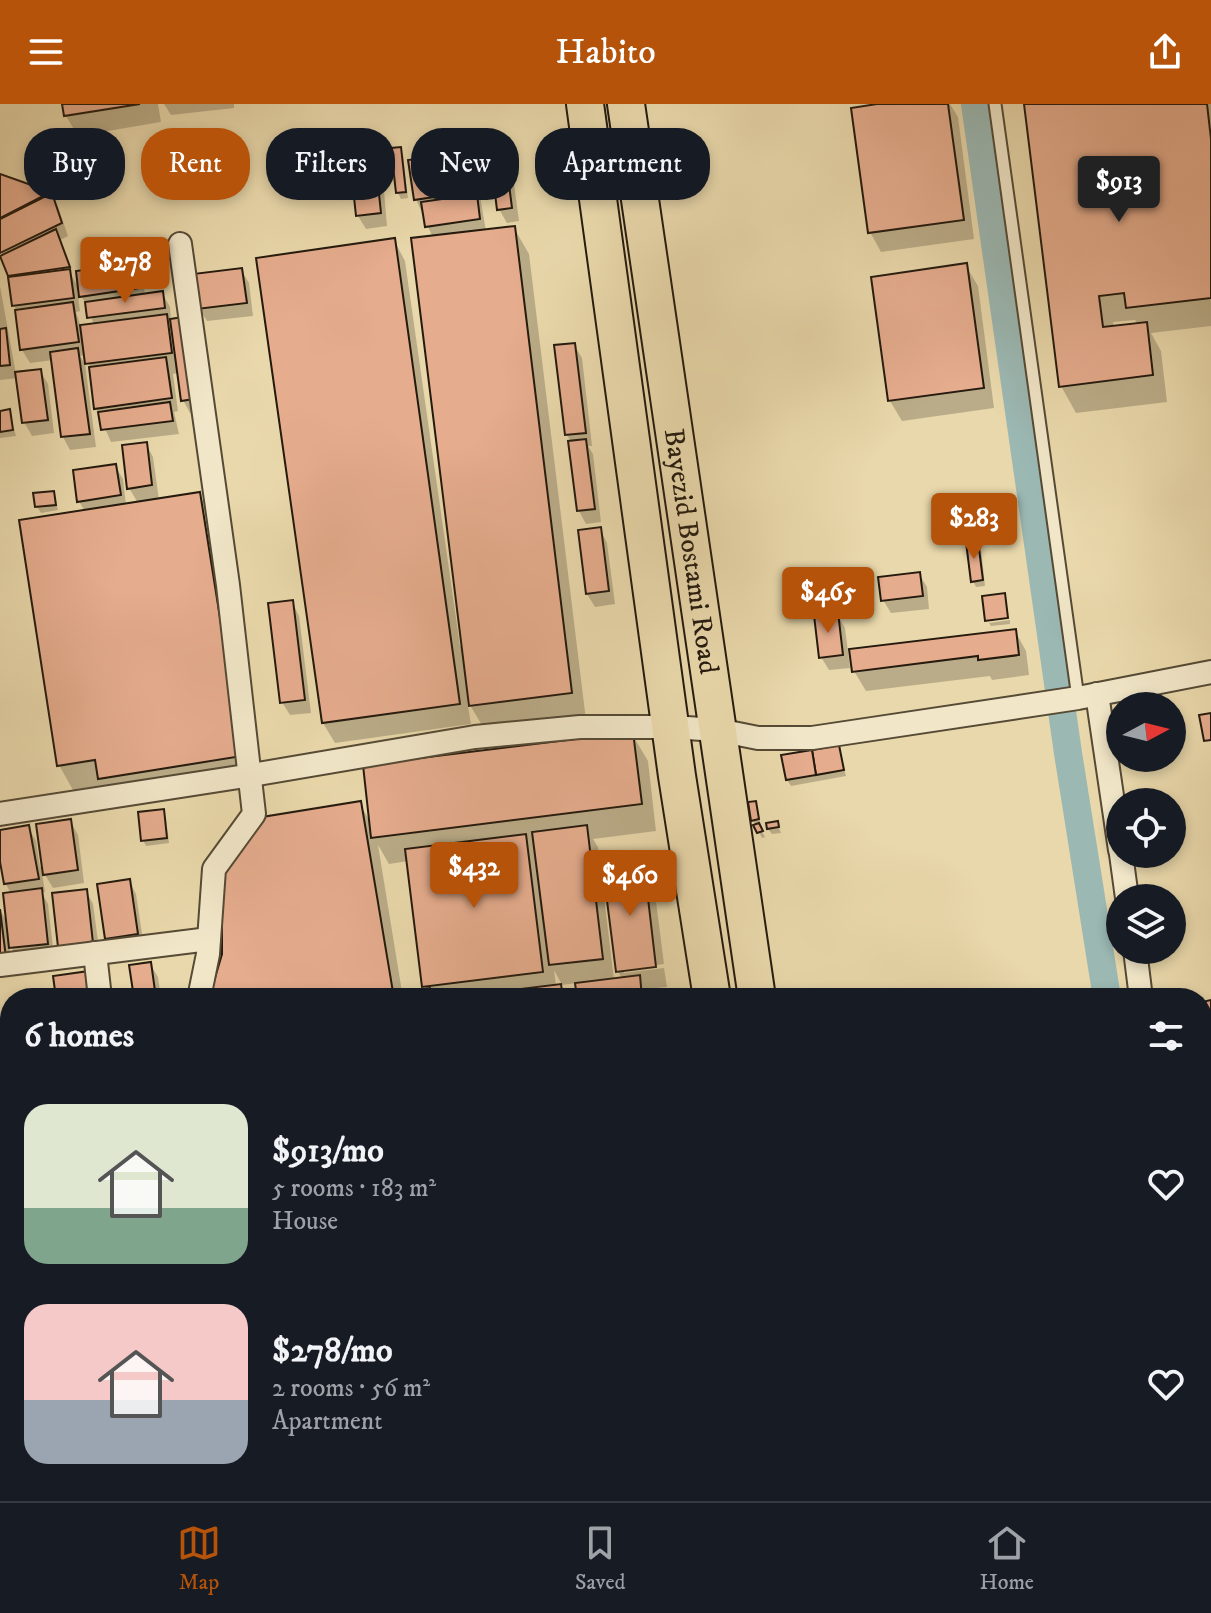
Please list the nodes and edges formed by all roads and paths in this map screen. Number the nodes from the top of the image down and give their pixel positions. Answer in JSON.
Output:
{"nodes":[{"id":1,"x":585,"y":104,"type":"edge"},
{"id":2,"x":626,"y":104,"type":"edge"},
{"id":3,"x":995,"y":104,"type":"edge"},
{"id":4,"x":180,"y":244,"type":"dead end"},
{"id":5,"x":1211,"y":672,"type":"edge"},
{"id":6,"x":1088,"y":696,"type":"junction"},
{"id":7,"x":671,"y":727,"type":"junction"},
{"id":8,"x":718,"y":730,"type":"junction"},
{"id":9,"x":252,"y":775,"type":"junction"},
{"id":10,"x":1107,"y":788,"type":"edge"},
{"id":11,"x":0,"y":814,"type":"edge"},
{"id":12,"x":209,"y":939,"type":"junction"},
{"id":13,"x":95,"y":953,"type":"junction"},
{"id":14,"x":1137,"y":964,"type":"edge"},
{"id":15,"x":0,"y":965,"type":"edge"},
{"id":16,"x":99,"y":988,"type":"edge"},
{"id":17,"x":201,"y":988,"type":"edge"},
{"id":18,"x":710,"y":988,"type":"edge"},
{"id":19,"x":756,"y":988,"type":"edge"},
{"id":20,"x":1140,"y":988,"type":"edge"}],
"edges":[{"from":1,"to":7,"type":"main road","name":"Bayezid Bostami Road"},
{"from":2,"to":8,"type":"main road","name":"Bayezid Bostami Road"},
{"from":3,"to":6,"type":"lane"},
{"from":4,"to":9,"type":"street"},
{"from":5,"to":6,"type":"street"},
{"from":6,"to":8,"type":"street"},
{"from":6,"to":10,"type":"street"},
{"from":7,"to":8,"type":"street"},
{"from":7,"to":9,"type":"street"},
{"from":7,"to":18,"type":"main road","name":"Bayezid Bostami Road"},
{"from":8,"to":19,"type":"main road","name":"Bayezid Bostami Road"},
{"from":9,"to":11,"type":"street"},
{"from":9,"to":12,"type":"street"},
{"from":12,"to":13,"type":"street"},
{"from":12,"to":17,"type":"street"},
{"from":13,"to":15,"type":"street"},
{"from":13,"to":16,"type":"street"},
{"from":14,"to":20,"type":"street"}]}
